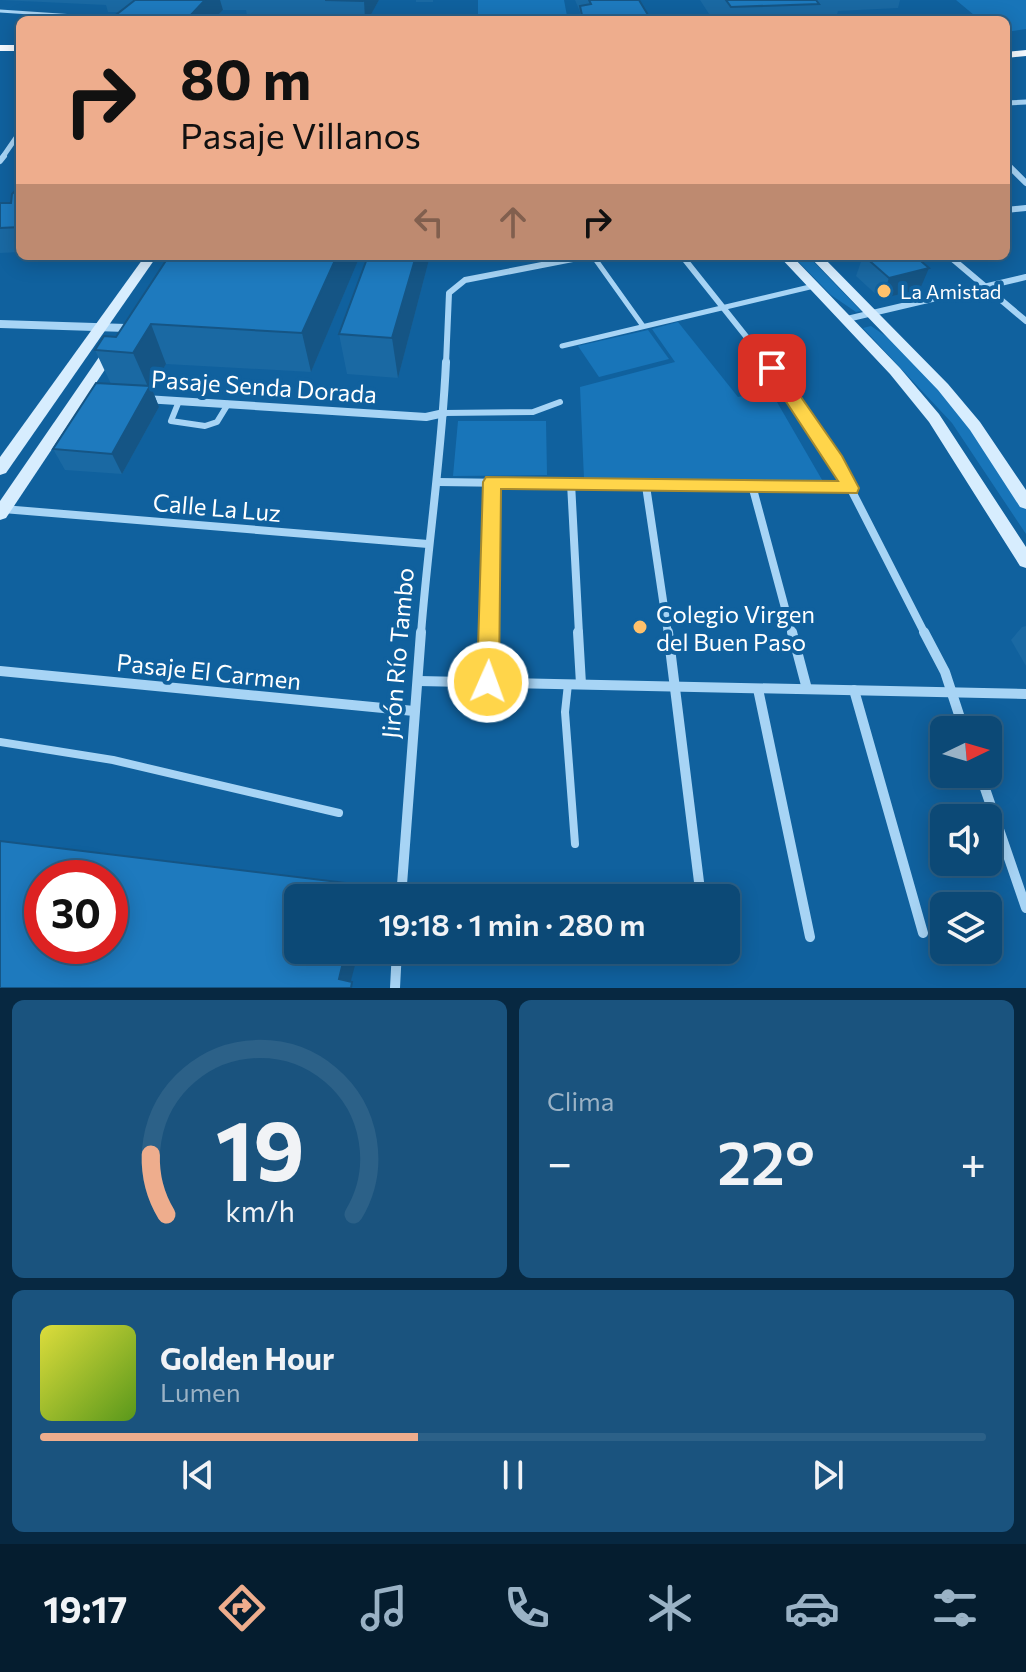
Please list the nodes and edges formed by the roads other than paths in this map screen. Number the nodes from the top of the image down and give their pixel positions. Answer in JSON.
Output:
{"nodes":[{"id":1,"x":0,"y":11,"type":"edge"},
{"id":2,"x":20,"y":14,"type":"junction"},
{"id":3,"x":17,"y":16,"type":"edge"},
{"id":4,"x":58,"y":16,"type":"edge"},
{"id":5,"x":16,"y":17,"type":"edge"},
{"id":6,"x":9,"y":22,"type":"dead end"},
{"id":7,"x":16,"y":138,"type":"edge"},
{"id":8,"x":0,"y":161,"type":"edge"},
{"id":9,"x":1010,"y":167,"type":"edge"},
{"id":10,"x":1026,"y":183,"type":"edge"},
{"id":11,"x":148,"y":260,"type":"edge"},
{"id":12,"x":570,"y":260,"type":"edge"},
{"id":13,"x":593,"y":260,"type":"edge"},
{"id":14,"x":685,"y":260,"type":"edge"},
{"id":15,"x":789,"y":260,"type":"edge"},
{"id":16,"x":819,"y":260,"type":"edge"},
{"id":17,"x":954,"y":260,"type":"edge"},
{"id":18,"x":1026,"y":277,"type":"edge"},
{"id":19,"x":983,"y":285,"type":"junction"},
{"id":20,"x":814,"y":286,"type":"junction"},
{"id":21,"x":724,"y":307,"type":"junction"},
{"id":22,"x":873,"y":312,"type":"junction"},
{"id":23,"x":847,"y":319,"type":"junction"},
{"id":24,"x":1026,"y":321,"type":"edge"},
{"id":25,"x":129,"y":323,"type":"joint"},
{"id":26,"x":0,"y":324,"type":"edge"},
{"id":27,"x":643,"y":326,"type":"junction"},
{"id":28,"x":102,"y":327,"type":"junction"},
{"id":29,"x":562,"y":346,"type":"dead end"},
{"id":30,"x":137,"y":398,"type":"edge"},
{"id":31,"x":179,"y":401,"type":"junction"},
{"id":32,"x":560,"y":402,"type":"dead end"},
{"id":33,"x":228,"y":404,"type":"junction"},
{"id":34,"x":444,"y":413,"type":"junction"},
{"id":35,"x":0,"y":469,"type":"edge"},
{"id":36,"x":438,"y":482,"type":"junction"},
{"id":37,"x":492,"y":482,"type":"junction"},
{"id":38,"x":571,"y":483,"type":"junction"},
{"id":39,"x":646,"y":486,"type":"junction"},
{"id":40,"x":850,"y":488,"type":"junction"},
{"id":41,"x":753,"y":489,"type":"junction"},
{"id":42,"x":1026,"y":503,"type":"edge"},
{"id":43,"x":1,"y":512,"type":"edge"},
{"id":44,"x":428,"y":544,"type":"junction"},
{"id":45,"x":1026,"y":561,"type":"edge"},
{"id":46,"x":0,"y":671,"type":"edge"},
{"id":47,"x":419,"y":681,"type":"junction"},
{"id":48,"x":488,"y":682,"type":"junction"},
{"id":49,"x":568,"y":684,"type":"junction"},
{"id":50,"x":581,"y":684,"type":"junction"},
{"id":51,"x":676,"y":686,"type":"junction"},
{"id":52,"x":758,"y":689,"type":"junction"},
{"id":53,"x":807,"y":689,"type":"junction"},
{"id":54,"x":854,"y":690,"type":"junction"},
{"id":55,"x":952,"y":693,"type":"junction"},
{"id":56,"x":1026,"y":694,"type":"edge"},
{"id":57,"x":414,"y":711,"type":"junction"},
{"id":58,"x":959,"y":716,"type":"edge"},
{"id":59,"x":0,"y":742,"type":"edge"},
{"id":60,"x":985,"y":788,"type":"edge"},
{"id":61,"x":339,"y":813,"type":"dead end"},
{"id":62,"x":575,"y":844,"type":"dead end"},
{"id":63,"x":402,"y":884,"type":"edge"},
{"id":64,"x":699,"y":884,"type":"edge"},
{"id":65,"x":1026,"y":908,"type":"edge"},
{"id":66,"x":923,"y":933,"type":"dead end"},
{"id":67,"x":810,"y":937,"type":"dead end"},
{"id":68,"x":396,"y":964,"type":"edge"},
{"id":69,"x":395,"y":988,"type":"edge"}],
"edges":[{"from":1,"to":2,"type":"lane"},
{"from":2,"to":3,"type":"lane"},
{"from":2,"to":4,"type":"lane"},
{"from":5,"to":6,"type":"lane"},
{"from":7,"to":8,"type":"street"},
{"from":9,"to":10,"type":"street"},
{"from":11,"to":28,"type":"main road"},
{"from":12,"to":34,"type":"street","name":"Jirón Río Tambo"},
{"from":13,"to":27,"type":"street"},
{"from":14,"to":21,"type":"street"},
{"from":15,"to":20,"type":"main road"},
{"from":16,"to":22,"type":"main road"},
{"from":17,"to":19,"type":"street"},
{"from":18,"to":19,"type":"street"},
{"from":19,"to":22,"type":"street"},
{"from":19,"to":24,"type":"street"},
{"from":20,"to":21,"type":"street"},
{"from":20,"to":23,"type":"main road"},
{"from":21,"to":27,"type":"street"},
{"from":21,"to":40,"type":"street"},
{"from":22,"to":23,"type":"street"},
{"from":22,"to":42,"type":"main road"},
{"from":23,"to":45,"type":"main road"},
{"from":25,"to":28,"type":"street"},
{"from":25,"to":43,"type":"main road"},
{"from":26,"to":28,"type":"street"},
{"from":27,"to":29,"type":"street"},
{"from":28,"to":35,"type":"main road"},
{"from":30,"to":31,"type":"street","name":"Pasaje Senda Dorada"},
{"from":31,"to":33,"type":"street","name":"Pasaje Senda Dorada"},
{"from":31,"to":33,"type":"lane"},
{"from":32,"to":34,"type":"lane"},
{"from":33,"to":34,"type":"street","name":"Pasaje Senda Dorada"},
{"from":34,"to":36,"type":"street","name":"Jirón Río Tambo"},
{"from":36,"to":37,"type":"street"},
{"from":36,"to":44,"type":"street","name":"Jirón Río Tambo"},
{"from":37,"to":38,"type":"street"},
{"from":37,"to":48,"type":"street"},
{"from":38,"to":39,"type":"street"},
{"from":38,"to":50,"type":"street"},
{"from":39,"to":41,"type":"street"},
{"from":39,"to":51,"type":"street"},
{"from":40,"to":41,"type":"street"},
{"from":40,"to":55,"type":"street"},
{"from":41,"to":53,"type":"street"},
{"from":43,"to":44,"type":"street","name":"Calle La Luz"},
{"from":44,"to":47,"type":"street","name":"Jirón Río Tambo"},
{"from":46,"to":57,"type":"street","name":"Pasaje El Carmen"},
{"from":47,"to":48,"type":"street"},
{"from":47,"to":57,"type":"street","name":"Jirón Río Tambo"},
{"from":48,"to":49,"type":"street"},
{"from":49,"to":50,"type":"street"},
{"from":49,"to":62,"type":"lane"},
{"from":50,"to":51,"type":"street"},
{"from":51,"to":52,"type":"street"},
{"from":51,"to":64,"type":"street"},
{"from":52,"to":53,"type":"street"},
{"from":52,"to":67,"type":"street"},
{"from":53,"to":54,"type":"street"},
{"from":54,"to":55,"type":"street"},
{"from":54,"to":66,"type":"street"},
{"from":55,"to":56,"type":"street"},
{"from":55,"to":58,"type":"street"},
{"from":57,"to":63,"type":"street","name":"Jirón Río Tambo"},
{"from":59,"to":61,"type":"lane"},
{"from":60,"to":65,"type":"street"},
{"from":68,"to":69,"type":"street"}]}
